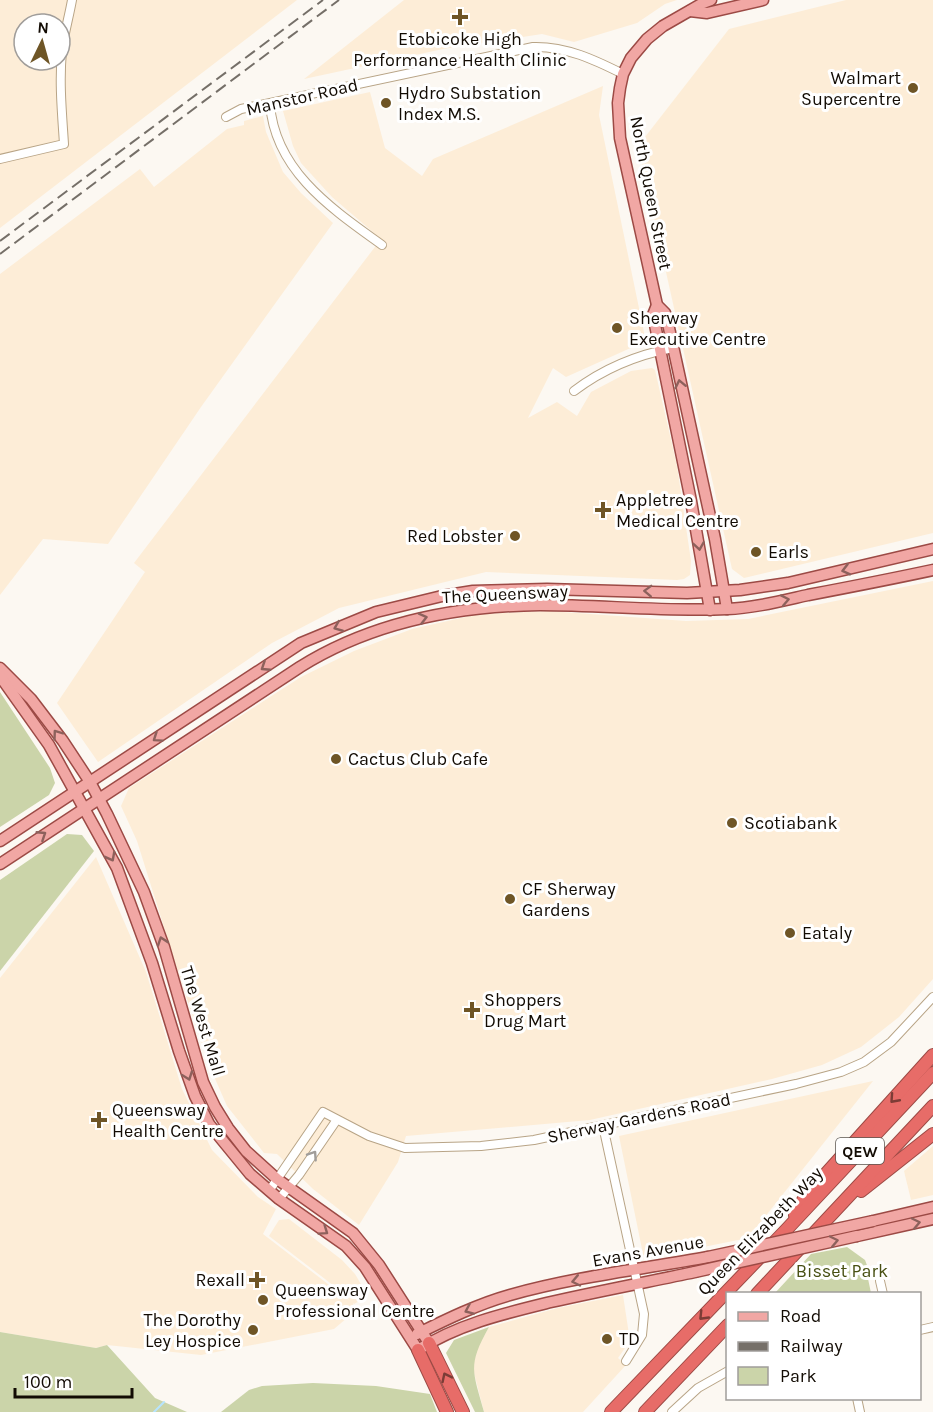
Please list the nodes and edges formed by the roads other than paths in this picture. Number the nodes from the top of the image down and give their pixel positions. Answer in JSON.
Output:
{"nodes":[{"id":1,"x":72,"y":0,"type":"edge"},
{"id":2,"x":711,"y":0,"type":"edge"},
{"id":3,"x":763,"y":0,"type":"edge"},
{"id":4,"x":690,"y":11,"type":"junction"},
{"id":5,"x":623,"y":74,"type":"junction"},
{"id":6,"x":270,"y":104,"type":"junction"},
{"id":7,"x":226,"y":117,"type":"dead end"},
{"id":8,"x":0,"y":159,"type":"edge"},
{"id":9,"x":382,"y":245,"type":"dead end"},
{"id":10,"x":657,"y":305,"type":"junction"},
{"id":11,"x":673,"y":348,"type":"junction"},
{"id":12,"x":660,"y":350,"type":"junction"},
{"id":13,"x":574,"y":392,"type":"dead end"},
{"id":14,"x":933,"y":549,"type":"edge"},
{"id":15,"x":933,"y":570,"type":"edge"},
{"id":16,"x":565,"y":589,"type":"junction"},
{"id":17,"x":724,"y":591,"type":"junction"},
{"id":18,"x":706,"y":592,"type":"junction"},
{"id":19,"x":542,"y":605,"type":"junction"},
{"id":20,"x":727,"y":609,"type":"junction"},
{"id":21,"x":710,"y":610,"type":"junction"},
{"id":22,"x":0,"y":668,"type":"edge"},
{"id":23,"x":0,"y":676,"type":"edge"},
{"id":24,"x":90,"y":782,"type":"junction"},
{"id":25,"x":75,"y":791,"type":"junction"},
{"id":26,"x":98,"y":798,"type":"junction"},
{"id":27,"x":84,"y":807,"type":"junction"},
{"id":28,"x":0,"y":841,"type":"edge"},
{"id":29,"x":0,"y":864,"type":"edge"},
{"id":30,"x":933,"y":997,"type":"edge"},
{"id":31,"x":933,"y":1055,"type":"edge"},
{"id":32,"x":933,"y":1073,"type":"edge"},
{"id":33,"x":933,"y":1106,"type":"edge"},
{"id":34,"x":336,"y":1120,"type":"junction"},
{"id":35,"x":603,"y":1126,"type":"junction"},
{"id":36,"x":933,"y":1134,"type":"edge"},
{"id":37,"x":278,"y":1179,"type":"junction"},
{"id":38,"x":288,"y":1189,"type":"junction"},
{"id":39,"x":268,"y":1191,"type":"junction"},
{"id":40,"x":279,"y":1199,"type":"junction"},
{"id":41,"x":933,"y":1208,"type":"edge"},
{"id":42,"x":830,"y":1216,"type":"junction"},
{"id":43,"x":933,"y":1219,"type":"edge"},
{"id":44,"x":787,"y":1229,"type":"junction"},
{"id":45,"x":634,"y":1270,"type":"junction"},
{"id":46,"x":880,"y":1281,"type":"dead end"},
{"id":47,"x":637,"y":1283,"type":"junction"},
{"id":48,"x":726,"y":1292,"type":"edge"},
{"id":49,"x":726,"y":1292,"type":"edge"},
{"id":50,"x":758,"y":1292,"type":"edge"},
{"id":51,"x":883,"y":1292,"type":"edge"},
{"id":52,"x":726,"y":1326,"type":"edge"},
{"id":53,"x":422,"y":1331,"type":"junction"},
{"id":54,"x":410,"y":1337,"type":"junction"},
{"id":55,"x":429,"y":1343,"type":"junction"},
{"id":56,"x":418,"y":1350,"type":"junction"},
{"id":57,"x":626,"y":1361,"type":"dead end"},
{"id":58,"x":726,"y":1372,"type":"edge"},
{"id":59,"x":447,"y":1412,"type":"edge"},
{"id":60,"x":463,"y":1412,"type":"edge"},
{"id":61,"x":611,"y":1412,"type":"edge"},
{"id":62,"x":645,"y":1412,"type":"edge"},
{"id":63,"x":672,"y":1412,"type":"edge"}],
"edges":[{"from":1,"to":8,"type":"street"},
{"from":2,"to":4,"type":"main road","name":"North Queen Street"},
{"from":3,"to":4,"type":"main road","name":"North Queen Street"},
{"from":4,"to":5,"type":"main road","name":"North Queen Street"},
{"from":5,"to":6,"type":"street","name":"Manstor Road"},
{"from":5,"to":10,"type":"main road","name":"North Queen Street"},
{"from":6,"to":7,"type":"street","name":"Manstor Road"},
{"from":6,"to":9,"type":"street"},
{"from":10,"to":11,"type":"main road","name":"North Queen Street"},
{"from":10,"to":12,"type":"main road","name":"North Queen Street"},
{"from":11,"to":12,"type":"street"},
{"from":17,"to":11,"type":"main road","name":"North Queen Street","one_way":true},
{"from":12,"to":13,"type":"street"},
{"from":12,"to":18,"type":"main road","name":"North Queen Street","one_way":true},
{"from":14,"to":17,"type":"main road","name":"The Queensway","one_way":true},
{"from":20,"to":15,"type":"main road","name":"The Queensway","one_way":true},
{"from":18,"to":16,"type":"main road","name":"The Queensway","one_way":true},
{"from":16,"to":19,"type":"main road"},
{"from":16,"to":24,"type":"main road","name":"The Queensway","one_way":true},
{"from":17,"to":18,"type":"main road","name":"The Queensway"},
{"from":17,"to":20,"type":"main road","name":"North Queen Street"},
{"from":18,"to":21,"type":"main road","name":"North Queen Street"},
{"from":19,"to":21,"type":"main road","name":"The Queensway"},
{"from":26,"to":19,"type":"main road","name":"The Queensway","one_way":true},
{"from":20,"to":21,"type":"main road","name":"The Queensway"},
{"from":24,"to":22,"type":"main road","name":"The West Mall","one_way":true},
{"from":23,"to":25,"type":"main road","name":"The West Mall"},
{"from":24,"to":25,"type":"main road","name":"The Queensway"},
{"from":24,"to":26,"type":"main road","name":"The West Mall"},
{"from":25,"to":27,"type":"main road","name":"The West Mall"},
{"from":25,"to":28,"type":"main road","name":"The Queensway"},
{"from":26,"to":27,"type":"main road","name":"The Queensway"},
{"from":37,"to":26,"type":"main road","name":"The West Mall","one_way":true},
{"from":29,"to":27,"type":"main road","name":"The Queensway","one_way":true},
{"from":27,"to":39,"type":"main road","name":"The West Mall","one_way":true},
{"from":30,"to":35,"type":"street","name":"Sherway Gardens Road"},
{"from":31,"to":44,"type":"highway","one_way":true},
{"from":32,"to":44,"type":"highway","name":"Queen Elizabeth Way","number":"QEW"},
{"from":33,"to":42,"type":"highway"},
{"from":34,"to":35,"type":"street","name":"Sherway Gardens Road"},
{"from":34,"to":37,"type":"street","name":"Sherway Gardens Road"},
{"from":38,"to":34,"type":"street","one_way":true},
{"from":35,"to":45,"type":"street"},
{"from":36,"to":42,"type":"highway"},
{"from":37,"to":38,"type":"main road","name":"The West Mall"},
{"from":37,"to":39,"type":"street"},
{"from":38,"to":40,"type":"street"},
{"from":38,"to":53,"type":"main road","name":"The West Mall"},
{"from":39,"to":40,"type":"main road","name":"The West Mall"},
{"from":40,"to":54,"type":"main road","name":"The West Mall","one_way":true},
{"from":41,"to":45,"type":"main road","name":"Evans Avenue","bridge":true},
{"from":42,"to":50,"type":"highway"},
{"from":47,"to":43,"type":"main road","name":"Evans Avenue","one_way":true,"bridge":true},
{"from":44,"to":48,"type":"highway","name":"Queen Elizabeth Way","number":"QEW","one_way":true},
{"from":45,"to":47,"type":"street"},
{"from":45,"to":53,"type":"main road","name":"Evans Avenue","one_way":true},
{"from":46,"to":51,"type":"street"},
{"from":47,"to":55,"type":"main road","name":"Evans Avenue"},
{"from":47,"to":57,"type":"street"},
{"from":49,"to":61,"type":"highway","name":"Queen Elizabeth Way","number":"QEW","one_way":true},
{"from":52,"to":62,"type":"highway"},
{"from":53,"to":54,"type":"main road","name":"Evans Avenue"},
{"from":53,"to":55,"type":"main road","name":"The West Mall"},
{"from":54,"to":56,"type":"main road","name":"The West Mall"},
{"from":55,"to":56,"type":"main road","name":"Evans Avenue"},
{"from":60,"to":55,"type":"highway","one_way":true},
{"from":56,"to":59,"type":"highway"},
{"from":58,"to":63,"type":"street"}]}
